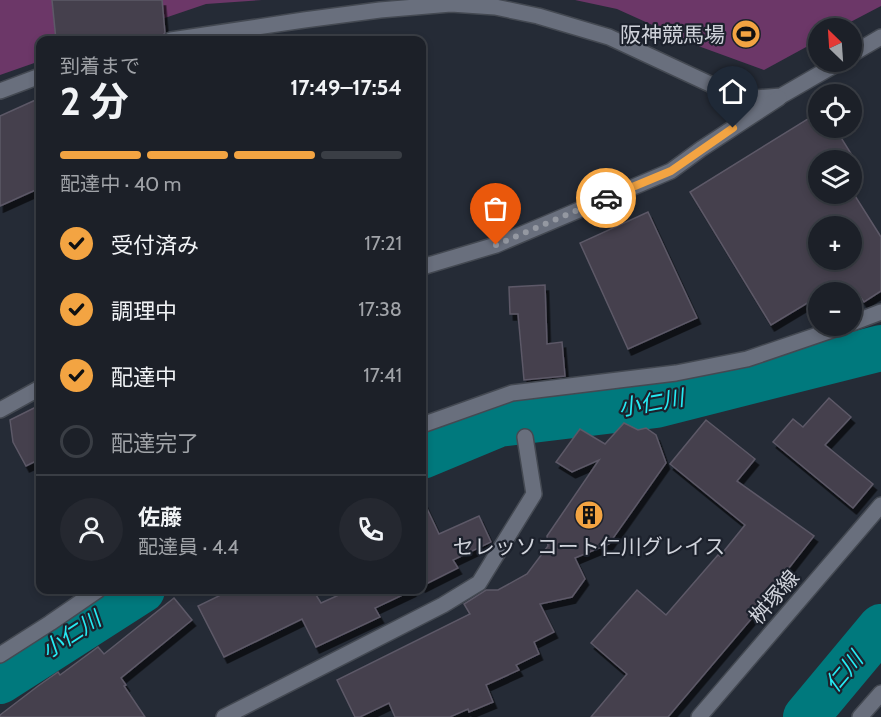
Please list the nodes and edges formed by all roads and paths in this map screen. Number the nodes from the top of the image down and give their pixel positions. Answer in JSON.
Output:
{"nodes":[{"id":1,"x":198,"y":36,"type":"edge"},
{"id":2,"x":881,"y":37,"type":"edge"},
{"id":3,"x":862,"y":48,"type":"edge"},
{"id":4,"x":823,"y":72,"type":"edge"},
{"id":5,"x":36,"y":78,"type":"edge"},
{"id":6,"x":0,"y":91,"type":"edge"},
{"id":7,"x":782,"y":96,"type":"junction"},
{"id":8,"x":426,"y":266,"type":"edge"},
{"id":9,"x":881,"y":312,"type":"edge"},
{"id":10,"x":862,"y":319,"type":"edge"},
{"id":11,"x":815,"y":336,"type":"edge"},
{"id":12,"x":36,"y":390,"type":"edge"},
{"id":13,"x":0,"y":410,"type":"edge"},
{"id":14,"x":426,"y":424,"type":"edge"},
{"id":15,"x":525,"y":437,"type":"dead end"},
{"id":16,"x":881,"y":505,"type":"edge"},
{"id":17,"x":92,"y":594,"type":"edge"},
{"id":18,"x":0,"y":655,"type":"edge"},
{"id":19,"x":881,"y":693,"type":"edge"},
{"id":20,"x":224,"y":717,"type":"edge"},
{"id":21,"x":699,"y":717,"type":"edge"},
{"id":22,"x":860,"y":717,"type":"edge"}],
"edges":[{"from":1,"to":7,"type":"street"},
{"from":2,"to":3,"type":"street"},
{"from":4,"to":7,"type":"street"},
{"from":5,"to":6,"type":"street"},
{"from":7,"to":8,"type":"street"},
{"from":9,"to":10,"type":"street"},
{"from":11,"to":14,"type":"street"},
{"from":12,"to":13,"type":"street"},
{"from":15,"to":20,"type":"street"},
{"from":16,"to":21,"type":"street","name":"桝塚線"},
{"from":17,"to":18,"type":"street"},
{"from":19,"to":22,"type":"street"}]}
